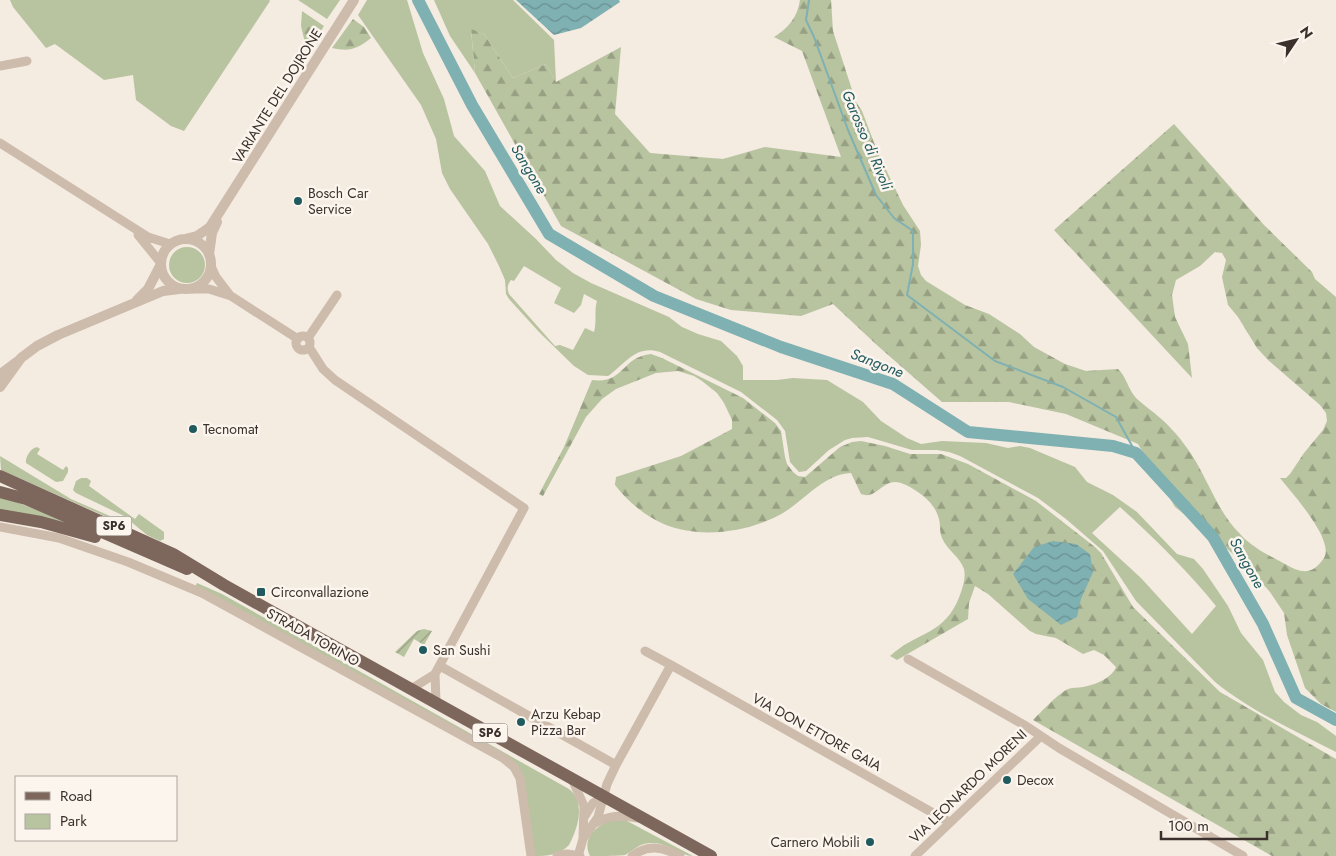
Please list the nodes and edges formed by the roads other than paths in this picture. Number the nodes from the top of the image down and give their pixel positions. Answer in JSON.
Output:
{"nodes":[{"id":1,"x":354,"y":0,"type":"edge"},
{"id":2,"x":27,"y":61,"type":"dead end"},
{"id":3,"x":0,"y":66,"type":"edge"},
{"id":4,"x":0,"y":143,"type":"edge"},
{"id":5,"x":223,"y":207,"type":"junction"},
{"id":6,"x":123,"y":221,"type":"junction"},
{"id":7,"x":185,"y":239,"type":"junction"},
{"id":8,"x":170,"y":244,"type":"junction"},
{"id":9,"x":209,"y":254,"type":"junction"},
{"id":10,"x":160,"y":263,"type":"junction"},
{"id":11,"x":212,"y":266,"type":"junction"},
{"id":12,"x":179,"y":289,"type":"junction"},
{"id":13,"x":192,"y":289,"type":"junction"},
{"id":14,"x":337,"y":295,"type":"dead end"},
{"id":15,"x":231,"y":296,"type":"junction"},
{"id":16,"x":130,"y":305,"type":"junction"},
{"id":17,"x":308,"y":342,"type":"junction"},
{"id":18,"x":21,"y":358,"type":"junction"},
{"id":19,"x":0,"y":374,"type":"edge"},
{"id":20,"x":0,"y":387,"type":"edge"},
{"id":21,"x":0,"y":476,"type":"edge"},
{"id":22,"x":0,"y":492,"type":"edge"},
{"id":23,"x":0,"y":514,"type":"edge"},
{"id":24,"x":0,"y":527,"type":"edge"},
{"id":25,"x":224,"y":585,"type":"junction"},
{"id":26,"x":646,"y":651,"type":"dead end"},
{"id":27,"x":908,"y":659,"type":"dead end"},
{"id":28,"x":672,"y":665,"type":"junction"},
{"id":29,"x":440,"y":666,"type":"junction"},
{"id":30,"x":435,"y":674,"type":"junction"},
{"id":31,"x":411,"y":689,"type":"junction"},
{"id":32,"x":436,"y":702,"type":"junction"},
{"id":33,"x":1041,"y":736,"type":"junction"},
{"id":34,"x":616,"y":765,"type":"junction"},
{"id":35,"x":572,"y":779,"type":"junction"},
{"id":36,"x":603,"y":797,"type":"junction"},
{"id":37,"x":584,"y":819,"type":"junction"},
{"id":38,"x":643,"y":819,"type":"junction"},
{"id":39,"x":949,"y":822,"type":"junction"},
{"id":40,"x":593,"y":824,"type":"junction"},
{"id":41,"x":583,"y":839,"type":"junction"},
{"id":42,"x":531,"y":856,"type":"edge"},
{"id":43,"x":557,"y":856,"type":"edge"},
{"id":44,"x":579,"y":856,"type":"edge"},
{"id":45,"x":632,"y":856,"type":"edge"},
{"id":46,"x":680,"y":856,"type":"edge"},
{"id":47,"x":710,"y":856,"type":"edge"},
{"id":48,"x":915,"y":856,"type":"edge"},
{"id":49,"x":1243,"y":856,"type":"edge"}],
"edges":[{"from":1,"to":5,"type":"street","name":"VARIANTE DEL DOJRONE"},
{"from":2,"to":3,"type":"street"},
{"from":4,"to":6,"type":"street"},
{"from":5,"to":7,"type":"street","name":"VARIANTE DEL DOJRONE"},
{"from":5,"to":9,"type":"street","name":"VARIANTE DEL DOJRONE"},
{"from":6,"to":8,"type":"street"},
{"from":6,"to":10,"type":"street"},
{"from":7,"to":8,"type":"street"},
{"from":7,"to":9,"type":"street"},
{"from":8,"to":10,"type":"street"},
{"from":9,"to":11,"type":"street"},
{"from":10,"to":12,"type":"street"},
{"from":10,"to":16,"type":"street"},
{"from":11,"to":13,"type":"street"},
{"from":11,"to":15,"type":"street"},
{"from":12,"to":13,"type":"street"},
{"from":12,"to":16,"type":"street"},
{"from":13,"to":15,"type":"street"},
{"from":14,"to":17,"type":"street"},
{"from":15,"to":17,"type":"street"},
{"from":16,"to":18,"type":"street"},
{"from":17,"to":29,"type":"street"},
{"from":18,"to":19,"type":"street"},
{"from":18,"to":20,"type":"street"},
{"from":21,"to":25,"type":"main road","name":"STRADA TORINO","number":"SP6"},
{"from":22,"to":25,"type":"main road","name":"STRADA TORINO","number":"SP6"},
{"from":23,"to":25,"type":"main road","number":"SP6"},
{"from":24,"to":42,"type":"street","name":"STRADA TORINO"},
{"from":25,"to":31,"type":"main road","name":"STRADA TORINO","number":"SP6"},
{"from":26,"to":28,"type":"street","name":"VIA DON ETTORE GAIA"},
{"from":27,"to":33,"type":"street","name":"VIA LEONARDO MORENI"},
{"from":28,"to":34,"type":"street"},
{"from":28,"to":39,"type":"street","name":"VIA DON ETTORE GAIA"},
{"from":29,"to":30,"type":"street"},
{"from":29,"to":34,"type":"street"},
{"from":30,"to":31,"type":"street"},
{"from":30,"to":32,"type":"street"},
{"from":31,"to":32,"type":"main road","name":"STRADA TORINO","number":"SP6"},
{"from":32,"to":35,"type":"main road","name":"STRADA TORINO","number":"SP6"},
{"from":33,"to":39,"type":"street","name":"VIA LEONARDO MORENI"},
{"from":33,"to":49,"type":"street","name":"VIA LEONARDO MORENI"},
{"from":34,"to":36,"type":"street"},
{"from":35,"to":36,"type":"main road","name":"STRADA TORINO","number":"SP6"},
{"from":35,"to":37,"type":"street"},
{"from":36,"to":37,"type":"street"},
{"from":36,"to":38,"type":"main road","name":"STRADA TORINO","number":"SP6"},
{"from":36,"to":40,"type":"street"},
{"from":37,"to":41,"type":"street"},
{"from":38,"to":40,"type":"street"},
{"from":38,"to":47,"type":"main road","name":"STRADA TORINO","number":"SP6"},
{"from":39,"to":48,"type":"street","name":"VIA LEONARDO MORENI"},
{"from":40,"to":41,"type":"street"},
{"from":41,"to":44,"type":"street"},
{"from":43,"to":44,"type":"street"},
{"from":45,"to":46,"type":"street"}]}
